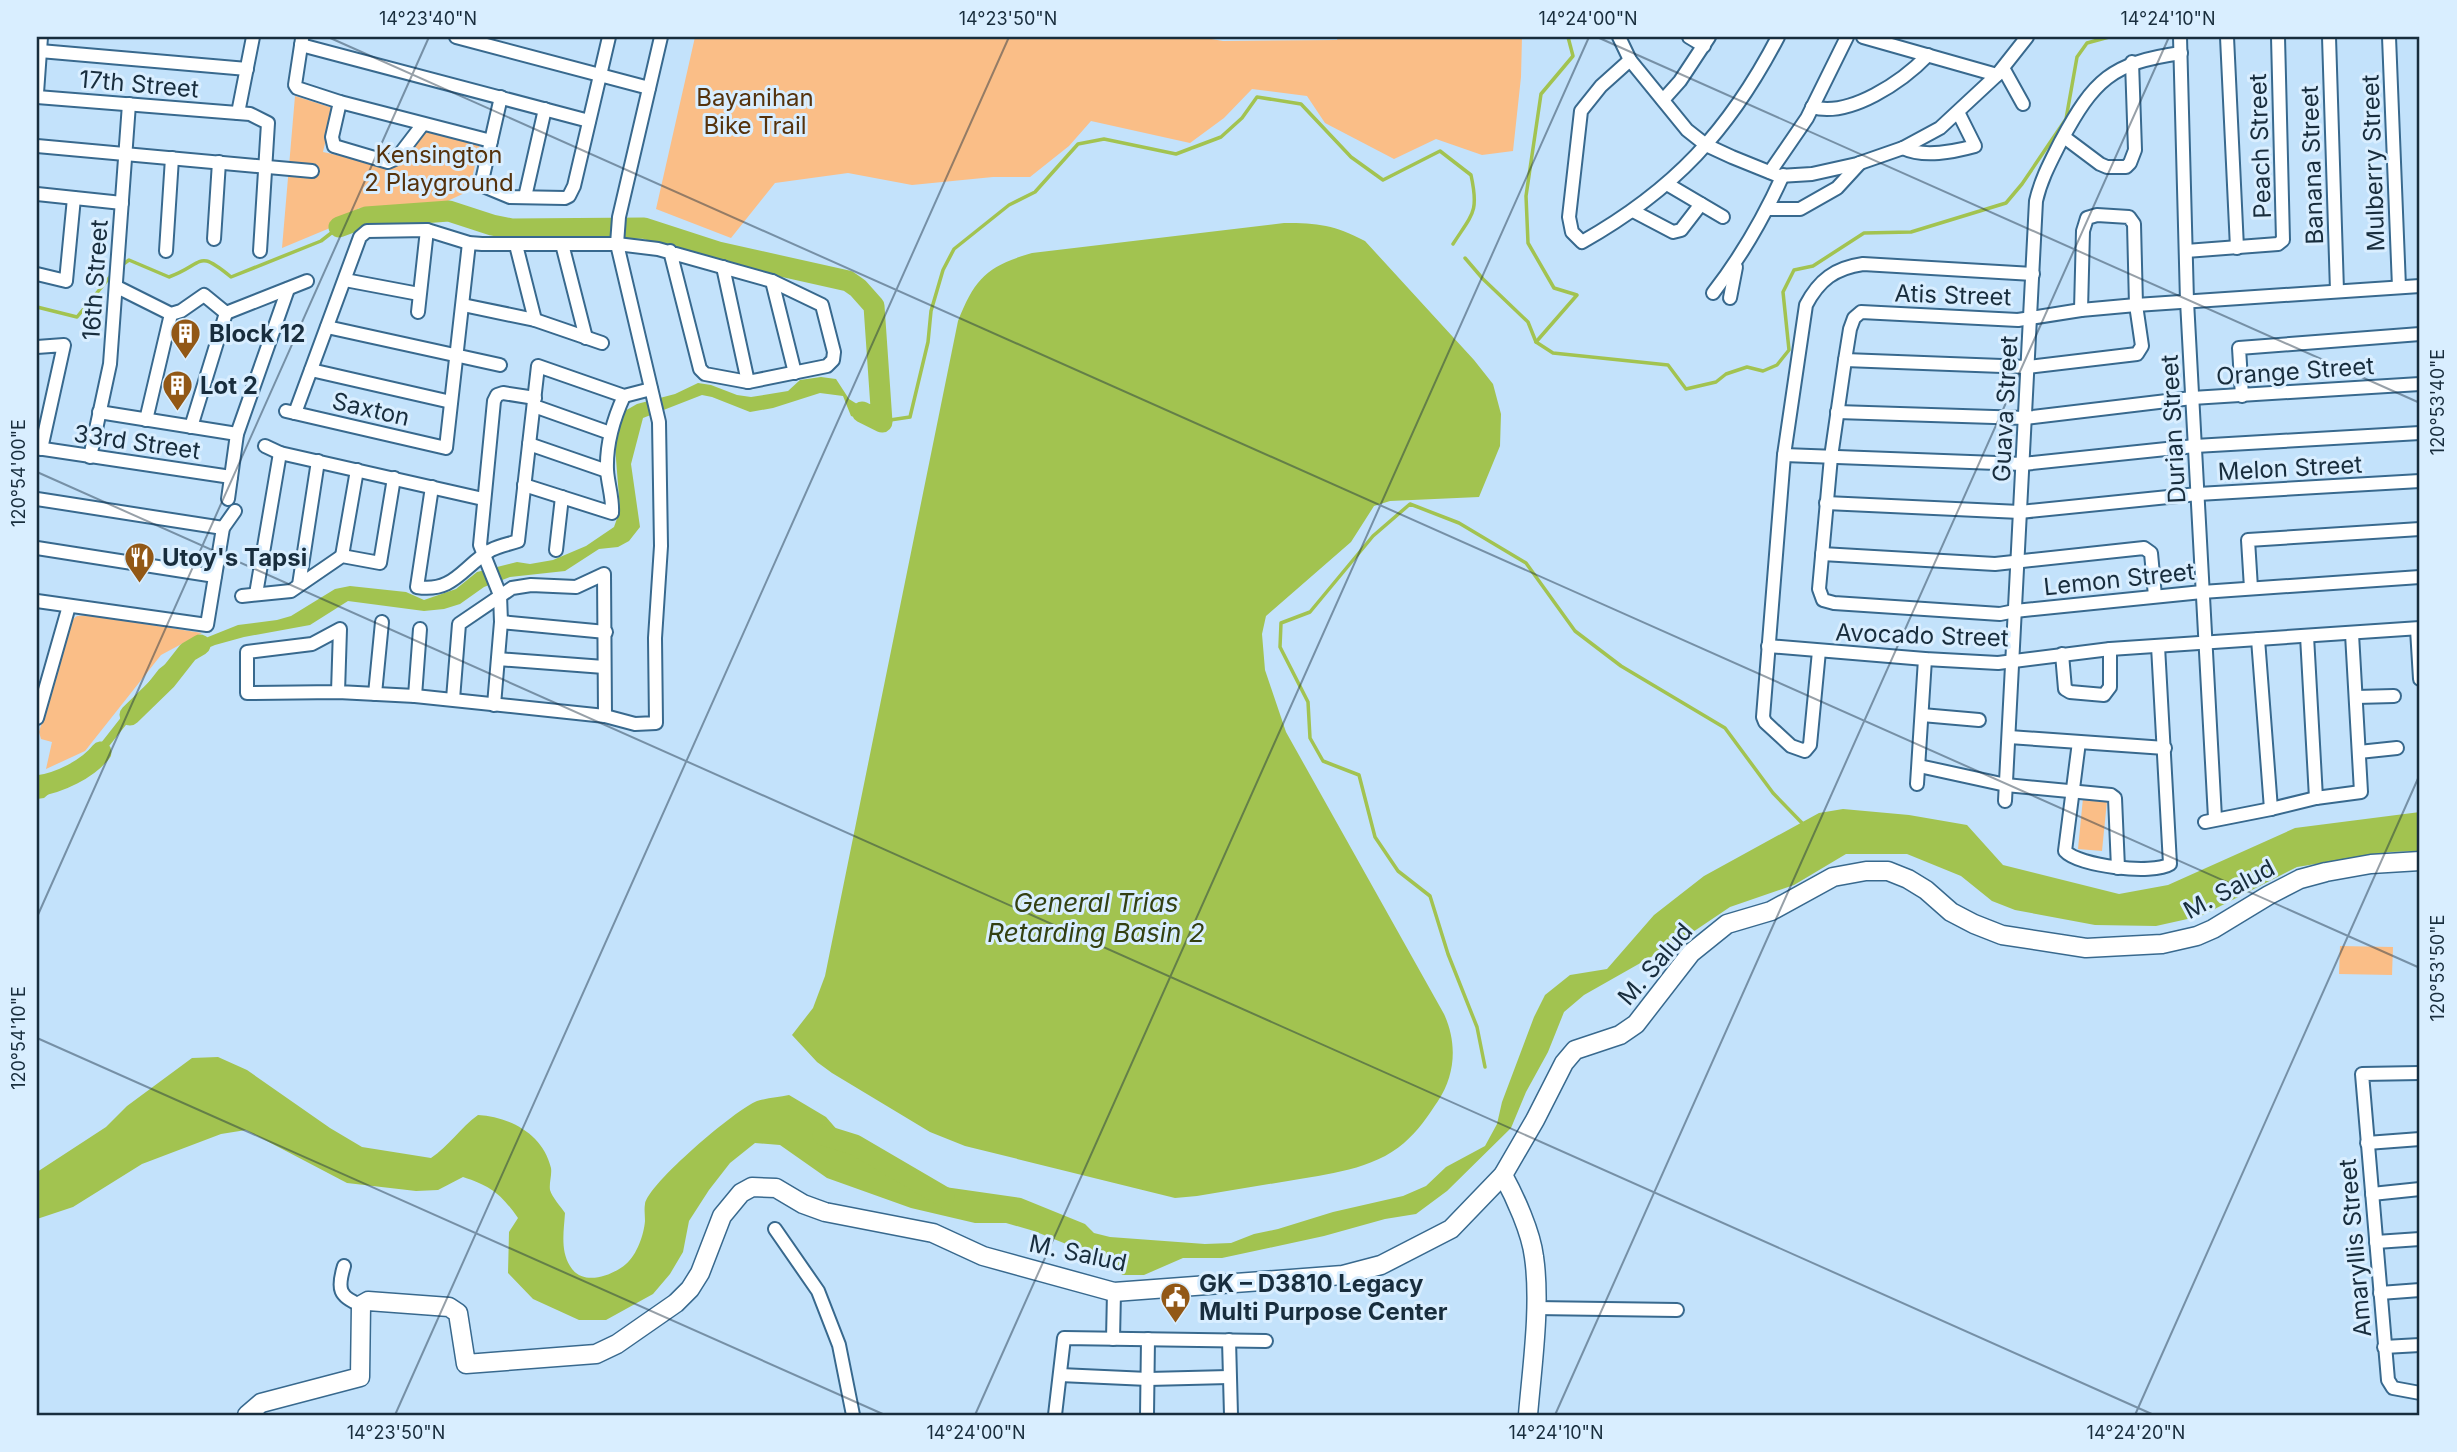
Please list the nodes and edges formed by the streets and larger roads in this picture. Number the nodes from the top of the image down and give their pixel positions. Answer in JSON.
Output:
{"nodes":[{"id":1,"x":41,"y":37,"type":"edge"},
{"id":2,"x":253,"y":37,"type":"edge"},
{"id":3,"x":456,"y":37,"type":"edge"},
{"id":4,"x":609,"y":37,"type":"edge"},
{"id":5,"x":661,"y":37,"type":"edge"},
{"id":6,"x":1619,"y":37,"type":"edge"},
{"id":7,"x":1689,"y":37,"type":"edge"},
{"id":8,"x":1778,"y":37,"type":"edge"},
{"id":9,"x":1847,"y":37,"type":"edge"},
{"id":10,"x":1863,"y":37,"type":"edge"},
{"id":11,"x":2027,"y":37,"type":"edge"},
{"id":12,"x":2180,"y":37,"type":"edge"},
{"id":13,"x":2227,"y":37,"type":"edge"},
{"id":14,"x":2278,"y":37,"type":"edge"},
{"id":15,"x":2329,"y":37,"type":"edge"},
{"id":16,"x":2389,"y":37,"type":"edge"},
{"id":17,"x":302,"y":41,"type":"edge"},
{"id":18,"x":1706,"y":41,"type":"edge"},
{"id":19,"x":40,"y":51,"type":"junction"},
{"id":20,"x":2181,"y":53,"type":"junction"},
{"id":21,"x":1928,"y":55,"type":"junction"},
{"id":22,"x":1630,"y":60,"type":"junction"},
{"id":23,"x":2132,"y":62,"type":"junction"},
{"id":24,"x":247,"y":69,"type":"junction"},
{"id":25,"x":2000,"y":71,"type":"junction"},
{"id":26,"x":600,"y":75,"type":"junction"},
{"id":27,"x":649,"y":88,"type":"junction"},
{"id":28,"x":37,"y":95,"type":"edge"},
{"id":29,"x":501,"y":97,"type":"junction"},
{"id":30,"x":1663,"y":100,"type":"junction"},
{"id":31,"x":340,"y":102,"type":"junction"},
{"id":32,"x":129,"y":104,"type":"junction"},
{"id":33,"x":2023,"y":104,"type":"dead end"},
{"id":34,"x":1812,"y":107,"type":"junction"},
{"id":35,"x":545,"y":108,"type":"junction"},
{"id":36,"x":1958,"y":111,"type":"junction"},
{"id":37,"x":238,"y":113,"type":"junction"},
{"id":38,"x":589,"y":121,"type":"junction"},
{"id":39,"x":423,"y":124,"type":"junction"},
{"id":40,"x":2064,"y":137,"type":"junction"},
{"id":41,"x":491,"y":141,"type":"junction"},
{"id":42,"x":1706,"y":145,"type":"junction"},
{"id":43,"x":37,"y":146,"type":"edge"},
{"id":44,"x":1903,"y":148,"type":"junction"},
{"id":45,"x":125,"y":154,"type":"junction"},
{"id":46,"x":172,"y":158,"type":"junction"},
{"id":47,"x":219,"y":162,"type":"junction"},
{"id":48,"x":1860,"y":163,"type":"junction"},
{"id":49,"x":264,"y":166,"type":"junction"},
{"id":50,"x":312,"y":171,"type":"dead end"},
{"id":51,"x":1770,"y":172,"type":"junction"},
{"id":52,"x":1783,"y":176,"type":"junction"},
{"id":53,"x":1667,"y":184,"type":"junction"},
{"id":54,"x":37,"y":194,"type":"edge"},
{"id":55,"x":525,"y":197,"type":"junction"},
{"id":56,"x":74,"y":198,"type":"junction"},
{"id":57,"x":122,"y":203,"type":"junction"},
{"id":58,"x":1701,"y":204,"type":"junction"},
{"id":59,"x":1768,"y":209,"type":"junction"},
{"id":60,"x":1633,"y":211,"type":"junction"},
{"id":61,"x":1723,"y":216,"type":"dead end"},
{"id":62,"x":427,"y":230,"type":"junction"},
{"id":63,"x":214,"y":239,"type":"dead end"},
{"id":64,"x":617,"y":242,"type":"junction"},
{"id":65,"x":469,"y":243,"type":"junction"},
{"id":66,"x":562,"y":244,"type":"junction"},
{"id":67,"x":516,"y":245,"type":"junction"},
{"id":68,"x":2237,"y":248,"type":"junction"},
{"id":69,"x":166,"y":251,"type":"dead end"},
{"id":70,"x":260,"y":251,"type":"dead end"},
{"id":71,"x":670,"y":251,"type":"junction"},
{"id":72,"x":2186,"y":251,"type":"junction"},
{"id":73,"x":1737,"y":260,"type":"junction"},
{"id":74,"x":723,"y":267,"type":"junction"},
{"id":75,"x":37,"y":274,"type":"edge"},
{"id":76,"x":2033,"y":274,"type":"junction"},
{"id":77,"x":345,"y":280,"type":"junction"},
{"id":78,"x":306,"y":281,"type":"dead end"},
{"id":79,"x":772,"y":281,"type":"junction"},
{"id":80,"x":117,"y":283,"type":"junction"},
{"id":81,"x":2420,"y":286,"type":"edge"},
{"id":82,"x":2399,"y":287,"type":"junction"},
{"id":83,"x":288,"y":289,"type":"junction"},
{"id":84,"x":2337,"y":291,"type":"junction"},
{"id":85,"x":1713,"y":293,"type":"dead end"},
{"id":86,"x":419,"y":294,"type":"junction"},
{"id":87,"x":1730,"y":298,"type":"dead end"},
{"id":88,"x":2186,"y":301,"type":"junction"},
{"id":89,"x":463,"y":305,"type":"junction"},
{"id":90,"x":2136,"y":305,"type":"junction"},
{"id":91,"x":2081,"y":310,"type":"junction"},
{"id":92,"x":418,"y":312,"type":"dead end"},
{"id":93,"x":226,"y":313,"type":"junction"},
{"id":94,"x":171,"y":314,"type":"junction"},
{"id":95,"x":2031,"y":317,"type":"junction"},
{"id":96,"x":534,"y":320,"type":"junction"},
{"id":97,"x":327,"y":327,"type":"junction"},
{"id":98,"x":2420,"y":334,"type":"edge"},
{"id":99,"x":586,"y":338,"type":"junction"},
{"id":100,"x":602,"y":343,"type":"dead end"},
{"id":101,"x":37,"y":347,"type":"edge"},
{"id":102,"x":457,"y":356,"type":"junction"},
{"id":103,"x":1845,"y":360,"type":"junction"},
{"id":104,"x":500,"y":365,"type":"dead end"},
{"id":105,"x":2028,"y":367,"type":"junction"},
{"id":106,"x":311,"y":370,"type":"junction"},
{"id":107,"x":795,"y":373,"type":"junction"},
{"id":108,"x":748,"y":382,"type":"junction"},
{"id":109,"x":2420,"y":384,"type":"edge"},
{"id":110,"x":651,"y":392,"type":"junction"},
{"id":111,"x":624,"y":396,"type":"junction"},
{"id":112,"x":2242,"y":396,"type":"junction"},
{"id":113,"x":2192,"y":398,"type":"junction"},
{"id":114,"x":451,"y":402,"type":"junction"},
{"id":115,"x":534,"y":402,"type":"junction"},
{"id":116,"x":99,"y":412,"type":"junction"},
{"id":117,"x":1837,"y":412,"type":"junction"},
{"id":118,"x":2025,"y":418,"type":"junction"},
{"id":119,"x":146,"y":420,"type":"junction"},
{"id":120,"x":191,"y":427,"type":"junction"},
{"id":121,"x":610,"y":433,"type":"junction"},
{"id":122,"x":2420,"y":433,"type":"edge"},
{"id":123,"x":237,"y":434,"type":"junction"},
{"id":124,"x":529,"y":444,"type":"junction"},
{"id":125,"x":265,"y":446,"type":"dead end"},
{"id":126,"x":2195,"y":446,"type":"junction"},
{"id":127,"x":39,"y":449,"type":"edge"},
{"id":128,"x":280,"y":453,"type":"junction"},
{"id":129,"x":1784,"y":455,"type":"junction"},
{"id":130,"x":90,"y":457,"type":"junction"},
{"id":131,"x":1831,"y":457,"type":"junction"},
{"id":132,"x":318,"y":461,"type":"junction"},
{"id":133,"x":2023,"y":464,"type":"junction"},
{"id":134,"x":357,"y":470,"type":"junction"},
{"id":135,"x":607,"y":471,"type":"junction"},
{"id":136,"x":231,"y":477,"type":"junction"},
{"id":137,"x":394,"y":478,"type":"junction"},
{"id":138,"x":2420,"y":481,"type":"edge"},
{"id":139,"x":524,"y":485,"type":"junction"},
{"id":140,"x":432,"y":487,"type":"junction"},
{"id":141,"x":2197,"y":494,"type":"junction"},
{"id":142,"x":562,"y":497,"type":"junction"},
{"id":143,"x":37,"y":499,"type":"edge"},
{"id":144,"x":228,"y":499,"type":"dead end"},
{"id":145,"x":484,"y":499,"type":"junction"},
{"id":146,"x":1826,"y":503,"type":"junction"},
{"id":147,"x":235,"y":511,"type":"dead end"},
{"id":148,"x":2020,"y":512,"type":"junction"},
{"id":149,"x":223,"y":528,"type":"junction"},
{"id":150,"x":2420,"y":529,"type":"edge"},
{"id":151,"x":37,"y":548,"type":"edge"},
{"id":152,"x":556,"y":550,"type":"dead end"},
{"id":153,"x":1822,"y":554,"type":"junction"},
{"id":154,"x":342,"y":556,"type":"junction"},
{"id":155,"x":486,"y":561,"type":"junction"},
{"id":156,"x":2018,"y":561,"type":"junction"},
{"id":157,"x":215,"y":576,"type":"junction"},
{"id":158,"x":2420,"y":576,"type":"edge"},
{"id":159,"x":299,"y":585,"type":"junction"},
{"id":160,"x":2251,"y":587,"type":"junction"},
{"id":161,"x":498,"y":589,"type":"junction"},
{"id":162,"x":2202,"y":592,"type":"junction"},
{"id":163,"x":256,"y":594,"type":"junction"},
{"id":164,"x":242,"y":596,"type":"dead end"},
{"id":165,"x":2155,"y":596,"type":"junction"},
{"id":166,"x":1823,"y":600,"type":"joint"},
{"id":167,"x":37,"y":601,"type":"edge"},
{"id":168,"x":69,"y":606,"type":"junction"},
{"id":169,"x":2015,"y":611,"type":"junction"},
{"id":170,"x":382,"y":622,"type":"dead end"},
{"id":171,"x":501,"y":622,"type":"junction"},
{"id":172,"x":420,"y":629,"type":"dead end"},
{"id":173,"x":2419,"y":629,"type":"edge"},
{"id":174,"x":606,"y":632,"type":"junction"},
{"id":175,"x":2352,"y":634,"type":"junction"},
{"id":176,"x":2307,"y":636,"type":"junction"},
{"id":177,"x":2258,"y":639,"type":"junction"},
{"id":178,"x":2207,"y":642,"type":"junction"},
{"id":179,"x":1768,"y":646,"type":"junction"},
{"id":180,"x":2158,"y":646,"type":"junction"},
{"id":181,"x":2110,"y":649,"type":"junction"},
{"id":182,"x":1819,"y":651,"type":"junction"},
{"id":183,"x":2062,"y":654,"type":"junction"},
{"id":184,"x":498,"y":659,"type":"junction"},
{"id":185,"x":1925,"y":659,"type":"junction"},
{"id":186,"x":2012,"y":662,"type":"junction"},
{"id":187,"x":604,"y":667,"type":"junction"},
{"id":188,"x":2420,"y":679,"type":"edge"},
{"id":189,"x":338,"y":692,"type":"junction"},
{"id":190,"x":375,"y":694,"type":"junction"},
{"id":191,"x":415,"y":696,"type":"junction"},
{"id":192,"x":2393,"y":696,"type":"dead end"},
{"id":193,"x":2356,"y":697,"type":"junction"},
{"id":194,"x":453,"y":699,"type":"junction"},
{"id":195,"x":494,"y":705,"type":"junction"},
{"id":196,"x":1923,"y":715,"type":"junction"},
{"id":197,"x":605,"y":716,"type":"junction"},
{"id":198,"x":37,"y":718,"type":"edge"},
{"id":199,"x":1979,"y":720,"type":"dead end"},
{"id":200,"x":2009,"y":737,"type":"junction"},
{"id":201,"x":2079,"y":742,"type":"junction"},
{"id":202,"x":2165,"y":748,"type":"junction"},
{"id":203,"x":2396,"y":748,"type":"dead end"},
{"id":204,"x":2359,"y":752,"type":"junction"},
{"id":205,"x":1919,"y":766,"type":"junction"},
{"id":206,"x":1917,"y":784,"type":"dead end"},
{"id":207,"x":2006,"y":785,"type":"junction"},
{"id":208,"x":2073,"y":792,"type":"junction"},
{"id":209,"x":2316,"y":798,"type":"junction"},
{"id":210,"x":2005,"y":802,"type":"dead end"},
{"id":211,"x":2271,"y":809,"type":"junction"},
{"id":212,"x":2420,"y":861,"type":"edge"},
{"id":213,"x":2118,"y":868,"type":"junction"},
{"id":214,"x":2420,"y":1073,"type":"edge"},
{"id":215,"x":2420,"y":1139,"type":"edge"},
{"id":216,"x":2367,"y":1143,"type":"junction"},
{"id":217,"x":1503,"y":1175,"type":"junction"},
{"id":218,"x":2420,"y":1189,"type":"edge"},
{"id":219,"x":2372,"y":1194,"type":"junction"},
{"id":220,"x":775,"y":1229,"type":"dead end"},
{"id":221,"x":2420,"y":1239,"type":"edge"},
{"id":222,"x":2376,"y":1242,"type":"junction"},
{"id":223,"x":344,"y":1266,"type":"dead end"},
{"id":224,"x":2420,"y":1290,"type":"edge"},
{"id":225,"x":1114,"y":1292,"type":"junction"},
{"id":226,"x":2380,"y":1293,"type":"junction"},
{"id":227,"x":361,"y":1305,"type":"junction"},
{"id":228,"x":1535,"y":1308,"type":"junction"},
{"id":229,"x":1677,"y":1310,"type":"dead end"},
{"id":230,"x":1113,"y":1339,"type":"junction"},
{"id":231,"x":1148,"y":1339,"type":"junction"},
{"id":232,"x":1229,"y":1340,"type":"junction"},
{"id":233,"x":1266,"y":1341,"type":"dead end"},
{"id":234,"x":2420,"y":1345,"type":"edge"},
{"id":235,"x":2384,"y":1347,"type":"junction"},
{"id":236,"x":1060,"y":1376,"type":"junction"},
{"id":237,"x":1230,"y":1377,"type":"junction"},
{"id":238,"x":1148,"y":1379,"type":"junction"},
{"id":239,"x":2420,"y":1393,"type":"edge"},
{"id":240,"x":247,"y":1415,"type":"edge"},
{"id":241,"x":853,"y":1415,"type":"edge"},
{"id":242,"x":1055,"y":1415,"type":"edge"},
{"id":243,"x":1147,"y":1415,"type":"edge"},
{"id":244,"x":1231,"y":1415,"type":"edge"},
{"id":245,"x":1528,"y":1415,"type":"edge"}],
"edges":[{"from":1,"to":19,"type":"street"},
{"from":2,"to":24,"type":"street"},
{"from":3,"to":26,"type":"street"},
{"from":4,"to":26,"type":"street"},
{"from":5,"to":27,"type":"street"},
{"from":6,"to":22,"type":"street"},
{"from":7,"to":18,"type":"street"},
{"from":8,"to":42,"type":"street"},
{"from":9,"to":34,"type":"street"},
{"from":10,"to":21,"type":"street"},
{"from":11,"to":25,"type":"street"},
{"from":12,"to":20,"type":"street","name":"Durian Street"},
{"from":13,"to":68,"type":"street"},
{"from":14,"to":68,"type":"street","name":"Peach Street"},
{"from":15,"to":84,"type":"street","name":"Banana Street"},
{"from":16,"to":82,"type":"street","name":"Mulberry Street"},
{"from":17,"to":29,"type":"street"},
{"from":17,"to":31,"type":"street"},
{"from":18,"to":30,"type":"street"},
{"from":19,"to":24,"type":"street"},
{"from":19,"to":28,"type":"street"},
{"from":20,"to":23,"type":"street","name":"Guava Street"},
{"from":20,"to":72,"type":"street","name":"Durian Street"},
{"from":21,"to":25,"type":"street"},
{"from":21,"to":34,"type":"street"},
{"from":22,"to":30,"type":"street"},
{"from":22,"to":60,"type":"street"},
{"from":23,"to":40,"type":"street","name":"Guava Street"},
{"from":23,"to":40,"type":"street"},
{"from":24,"to":37,"type":"street"},
{"from":25,"to":33,"type":"street"},
{"from":25,"to":36,"type":"street"},
{"from":26,"to":27,"type":"street"},
{"from":26,"to":38,"type":"street"},
{"from":27,"to":64,"type":"street"},
{"from":28,"to":32,"type":"street","name":"17th Street"},
{"from":29,"to":35,"type":"street"},
{"from":29,"to":41,"type":"street"},
{"from":30,"to":42,"type":"street"},
{"from":31,"to":39,"type":"street"},
{"from":31,"to":39,"type":"street"},
{"from":32,"to":37,"type":"street","name":"17th Street"},
{"from":32,"to":45,"type":"street","name":"16th Street"},
{"from":34,"to":51,"type":"street"},
{"from":35,"to":38,"type":"street"},
{"from":35,"to":55,"type":"street"},
{"from":36,"to":44,"type":"street"},
{"from":36,"to":44,"type":"street"},
{"from":37,"to":49,"type":"street","name":"17th Street"},
{"from":38,"to":55,"type":"street"},
{"from":39,"to":41,"type":"street"},
{"from":40,"to":76,"type":"street","name":"Guava Street"},
{"from":41,"to":55,"type":"street"},
{"from":42,"to":51,"type":"street"},
{"from":42,"to":53,"type":"street"},
{"from":43,"to":45,"type":"street"},
{"from":44,"to":48,"type":"street"},
{"from":45,"to":46,"type":"street"},
{"from":45,"to":57,"type":"street","name":"16th Street"},
{"from":46,"to":47,"type":"street"},
{"from":46,"to":69,"type":"street"},
{"from":47,"to":49,"type":"street"},
{"from":47,"to":63,"type":"street"},
{"from":48,"to":52,"type":"street"},
{"from":48,"to":59,"type":"street"},
{"from":49,"to":50,"type":"street"},
{"from":49,"to":70,"type":"street"},
{"from":51,"to":52,"type":"street"},
{"from":52,"to":59,"type":"street"},
{"from":53,"to":58,"type":"street"},
{"from":53,"to":60,"type":"street"},
{"from":54,"to":56,"type":"street"},
{"from":56,"to":57,"type":"street"},
{"from":56,"to":75,"type":"street"},
{"from":57,"to":80,"type":"street","name":"16th Street"},
{"from":58,"to":60,"type":"street"},
{"from":58,"to":61,"type":"street"},
{"from":59,"to":73,"type":"street"},
{"from":62,"to":65,"type":"street"},
{"from":62,"to":77,"type":"street"},
{"from":62,"to":86,"type":"street"},
{"from":64,"to":66,"type":"street"},
{"from":64,"to":71,"type":"street"},
{"from":64,"to":110,"type":"street"},
{"from":65,"to":67,"type":"street"},
{"from":65,"to":89,"type":"street"},
{"from":66,"to":67,"type":"street"},
{"from":66,"to":99,"type":"street"},
{"from":67,"to":96,"type":"street"},
{"from":68,"to":72,"type":"street","name":"Peach Street"},
{"from":71,"to":74,"type":"street"},
{"from":71,"to":108,"type":"street"},
{"from":72,"to":88,"type":"street","name":"Durian Street"},
{"from":73,"to":85,"type":"street"},
{"from":73,"to":87,"type":"street"},
{"from":74,"to":79,"type":"street"},
{"from":74,"to":108,"type":"street"},
{"from":76,"to":95,"type":"street","name":"Guava Street"},
{"from":76,"to":129,"type":"street"},
{"from":77,"to":86,"type":"street"},
{"from":77,"to":97,"type":"street"},
{"from":78,"to":83,"type":"street"},
{"from":79,"to":107,"type":"street"},
{"from":79,"to":107,"type":"street"},
{"from":80,"to":94,"type":"street"},
{"from":80,"to":116,"type":"street","name":"16th Street"},
{"from":81,"to":82,"type":"street","name":"Atis Street"},
{"from":82,"to":84,"type":"street","name":"Atis Street"},
{"from":83,"to":93,"type":"street"},
{"from":83,"to":123,"type":"street"},
{"from":84,"to":88,"type":"street","name":"Atis Street"},
{"from":86,"to":92,"type":"street"},
{"from":88,"to":90,"type":"street","name":"Atis Street"},
{"from":88,"to":113,"type":"street","name":"Durian Street"},
{"from":89,"to":96,"type":"street"},
{"from":89,"to":102,"type":"street"},
{"from":90,"to":91,"type":"street","name":"Atis Street"},
{"from":90,"to":91,"type":"street"},
{"from":90,"to":105,"type":"street"},
{"from":91,"to":95,"type":"street","name":"Atis Street"},
{"from":93,"to":94,"type":"street"},
{"from":93,"to":120,"type":"street"},
{"from":94,"to":119,"type":"street"},
{"from":95,"to":103,"type":"street","name":"Atis Street"},
{"from":95,"to":105,"type":"street","name":"Guava Street"},
{"from":96,"to":99,"type":"street"},
{"from":97,"to":102,"type":"street"},
{"from":97,"to":106,"type":"street"},
{"from":98,"to":112,"type":"street"},
{"from":99,"to":100,"type":"street"},
{"from":101,"to":127,"type":"street"},
{"from":102,"to":104,"type":"street"},
{"from":102,"to":114,"type":"street"},
{"from":103,"to":105,"type":"street"},
{"from":103,"to":117,"type":"street","name":"Atis Street"},
{"from":105,"to":118,"type":"street","name":"Guava Street"},
{"from":106,"to":114,"type":"street"},
{"from":106,"to":114,"type":"street","name":"Saxton"},
{"from":107,"to":108,"type":"street"},
{"from":109,"to":112,"type":"street","name":"Orange Street"},
{"from":110,"to":111,"type":"street"},
{"from":110,"to":197,"type":"street"},
{"from":111,"to":115,"type":"street"},
{"from":111,"to":121,"type":"street"},
{"from":112,"to":113,"type":"street","name":"Orange Street"},
{"from":113,"to":118,"type":"street","name":"Orange Street"},
{"from":113,"to":126,"type":"street","name":"Durian Street"},
{"from":115,"to":121,"type":"street"},
{"from":115,"to":124,"type":"street"},
{"from":115,"to":145,"type":"street"},
{"from":116,"to":119,"type":"street"},
{"from":116,"to":130,"type":"street","name":"16th Street"},
{"from":117,"to":118,"type":"street","name":"Orange Street"},
{"from":117,"to":131,"type":"street","name":"Atis Street"},
{"from":118,"to":133,"type":"street","name":"Guava Street"},
{"from":119,"to":120,"type":"street"},
{"from":120,"to":123,"type":"street"},
{"from":121,"to":135,"type":"street"},
{"from":122,"to":126,"type":"street"},
{"from":123,"to":136,"type":"street"},
{"from":124,"to":135,"type":"street"},
{"from":124,"to":139,"type":"street"},
{"from":125,"to":128,"type":"street"},
{"from":126,"to":133,"type":"street"},
{"from":126,"to":141,"type":"street","name":"Durian Street"},
{"from":127,"to":130,"type":"street","name":"33rd Street"},
{"from":128,"to":132,"type":"street"},
{"from":128,"to":163,"type":"street"},
{"from":129,"to":131,"type":"street"},
{"from":129,"to":179,"type":"street"},
{"from":130,"to":136,"type":"street","name":"33rd Street"},
{"from":131,"to":133,"type":"street"},
{"from":131,"to":146,"type":"street","name":"Atis Street"},
{"from":132,"to":134,"type":"street"},
{"from":132,"to":159,"type":"street"},
{"from":133,"to":148,"type":"street","name":"Guava Street"},
{"from":134,"to":137,"type":"street"},
{"from":134,"to":154,"type":"street"},
{"from":135,"to":142,"type":"street"},
{"from":136,"to":144,"type":"street"},
{"from":137,"to":140,"type":"street"},
{"from":137,"to":154,"type":"street"},
{"from":138,"to":141,"type":"street","name":"Melon Street"},
{"from":139,"to":142,"type":"street"},
{"from":139,"to":155,"type":"street"},
{"from":140,"to":145,"type":"street"},
{"from":140,"to":155,"type":"street"},
{"from":141,"to":148,"type":"street","name":"Melon Street"},
{"from":141,"to":162,"type":"street","name":"Durian Street"},
{"from":142,"to":152,"type":"street"},
{"from":143,"to":149,"type":"street"},
{"from":145,"to":155,"type":"street"},
{"from":146,"to":148,"type":"street","name":"Melon Street"},
{"from":146,"to":153,"type":"street","name":"Atis Street"},
{"from":147,"to":149,"type":"street"},
{"from":148,"to":156,"type":"street","name":"Guava Street"},
{"from":149,"to":157,"type":"street"},
{"from":150,"to":160,"type":"street"},
{"from":151,"to":157,"type":"street"},
{"from":153,"to":156,"type":"street"},
{"from":153,"to":166,"type":"street","name":"Atis Street"},
{"from":154,"to":159,"type":"street"},
{"from":155,"to":161,"type":"street"},
{"from":156,"to":165,"type":"street"},
{"from":156,"to":169,"type":"street","name":"Guava Street"},
{"from":157,"to":168,"type":"street"},
{"from":158,"to":160,"type":"street","name":"Lemon Street"},
{"from":159,"to":163,"type":"street"},
{"from":160,"to":162,"type":"street","name":"Lemon Street"},
{"from":161,"to":171,"type":"street"},
{"from":161,"to":174,"type":"street"},
{"from":161,"to":194,"type":"street"},
{"from":162,"to":165,"type":"street","name":"Lemon Street"},
{"from":162,"to":178,"type":"street","name":"Durian Street"},
{"from":163,"to":164,"type":"street"},
{"from":165,"to":169,"type":"street","name":"Lemon Street"},
{"from":166,"to":169,"type":"street","name":"Lemon Street"},
{"from":167,"to":168,"type":"street"},
{"from":168,"to":198,"type":"street"},
{"from":169,"to":186,"type":"street","name":"Guava Street"},
{"from":170,"to":190,"type":"street"},
{"from":171,"to":174,"type":"street"},
{"from":171,"to":184,"type":"street"},
{"from":172,"to":191,"type":"street"},
{"from":173,"to":175,"type":"street","name":"Avocado Street"},
{"from":173,"to":188,"type":"street"},
{"from":174,"to":187,"type":"street"},
{"from":175,"to":176,"type":"street","name":"Avocado Street"},
{"from":175,"to":193,"type":"street"},
{"from":176,"to":177,"type":"street","name":"Avocado Street"},
{"from":176,"to":209,"type":"street"},
{"from":177,"to":178,"type":"street","name":"Avocado Street"},
{"from":177,"to":211,"type":"street"},
{"from":178,"to":180,"type":"street","name":"Avocado Street"},
{"from":178,"to":211,"type":"street","name":"Durian Street"},
{"from":179,"to":182,"type":"street","name":"Avocado Street"},
{"from":179,"to":182,"type":"street"},
{"from":180,"to":181,"type":"street","name":"Avocado Street"},
{"from":180,"to":202,"type":"street"},
{"from":181,"to":183,"type":"street","name":"Avocado Street"},
{"from":181,"to":183,"type":"street"},
{"from":182,"to":185,"type":"street","name":"Avocado Street"},
{"from":183,"to":186,"type":"street","name":"Avocado Street"},
{"from":184,"to":187,"type":"street"},
{"from":184,"to":195,"type":"street"},
{"from":185,"to":186,"type":"street","name":"Avocado Street"},
{"from":185,"to":196,"type":"street"},
{"from":186,"to":200,"type":"street","name":"Guava Street"},
{"from":187,"to":197,"type":"street"},
{"from":189,"to":189,"type":"street"},
{"from":189,"to":190,"type":"street"},
{"from":190,"to":191,"type":"street"},
{"from":191,"to":194,"type":"street"},
{"from":192,"to":193,"type":"street"},
{"from":193,"to":204,"type":"street"},
{"from":194,"to":195,"type":"street"},
{"from":195,"to":197,"type":"street"},
{"from":196,"to":199,"type":"street"},
{"from":196,"to":205,"type":"street"},
{"from":200,"to":201,"type":"street"},
{"from":200,"to":207,"type":"street","name":"Guava Street"},
{"from":201,"to":202,"type":"street"},
{"from":201,"to":208,"type":"street"},
{"from":202,"to":213,"type":"street"},
{"from":203,"to":204,"type":"street"},
{"from":204,"to":209,"type":"street","name":"Durian Street"},
{"from":205,"to":206,"type":"street"},
{"from":205,"to":207,"type":"street"},
{"from":207,"to":208,"type":"street"},
{"from":207,"to":210,"type":"street","name":"Guava Street"},
{"from":208,"to":213,"type":"street"},
{"from":208,"to":213,"type":"street"},
{"from":209,"to":211,"type":"street","name":"Durian Street"},
{"from":212,"to":217,"type":"street","name":"M. Salud"},
{"from":214,"to":216,"type":"street","name":"Amaryllis Street"},
{"from":215,"to":216,"type":"street"},
{"from":216,"to":219,"type":"street","name":"Amaryllis Street"},
{"from":217,"to":225,"type":"street","name":"M. Salud"},
{"from":217,"to":228,"type":"street"},
{"from":218,"to":219,"type":"street"},
{"from":219,"to":222,"type":"street","name":"Amaryllis Street"},
{"from":220,"to":241,"type":"street"},
{"from":221,"to":222,"type":"street"},
{"from":222,"to":226,"type":"street","name":"Amaryllis Street"},
{"from":223,"to":227,"type":"street"},
{"from":224,"to":226,"type":"street"},
{"from":225,"to":227,"type":"street","name":"M. Salud"},
{"from":225,"to":230,"type":"street"},
{"from":226,"to":235,"type":"street","name":"Amaryllis Street"},
{"from":227,"to":240,"type":"street"},
{"from":228,"to":229,"type":"street"},
{"from":228,"to":245,"type":"street"},
{"from":230,"to":231,"type":"street"},
{"from":230,"to":236,"type":"street"},
{"from":231,"to":232,"type":"street"},
{"from":231,"to":238,"type":"street"},
{"from":232,"to":233,"type":"street"},
{"from":232,"to":237,"type":"street"},
{"from":234,"to":235,"type":"street"},
{"from":235,"to":239,"type":"street","name":"Amaryllis Street"},
{"from":236,"to":238,"type":"street"},
{"from":236,"to":242,"type":"street"},
{"from":237,"to":238,"type":"street"},
{"from":237,"to":244,"type":"street"},
{"from":238,"to":243,"type":"street"}]}
